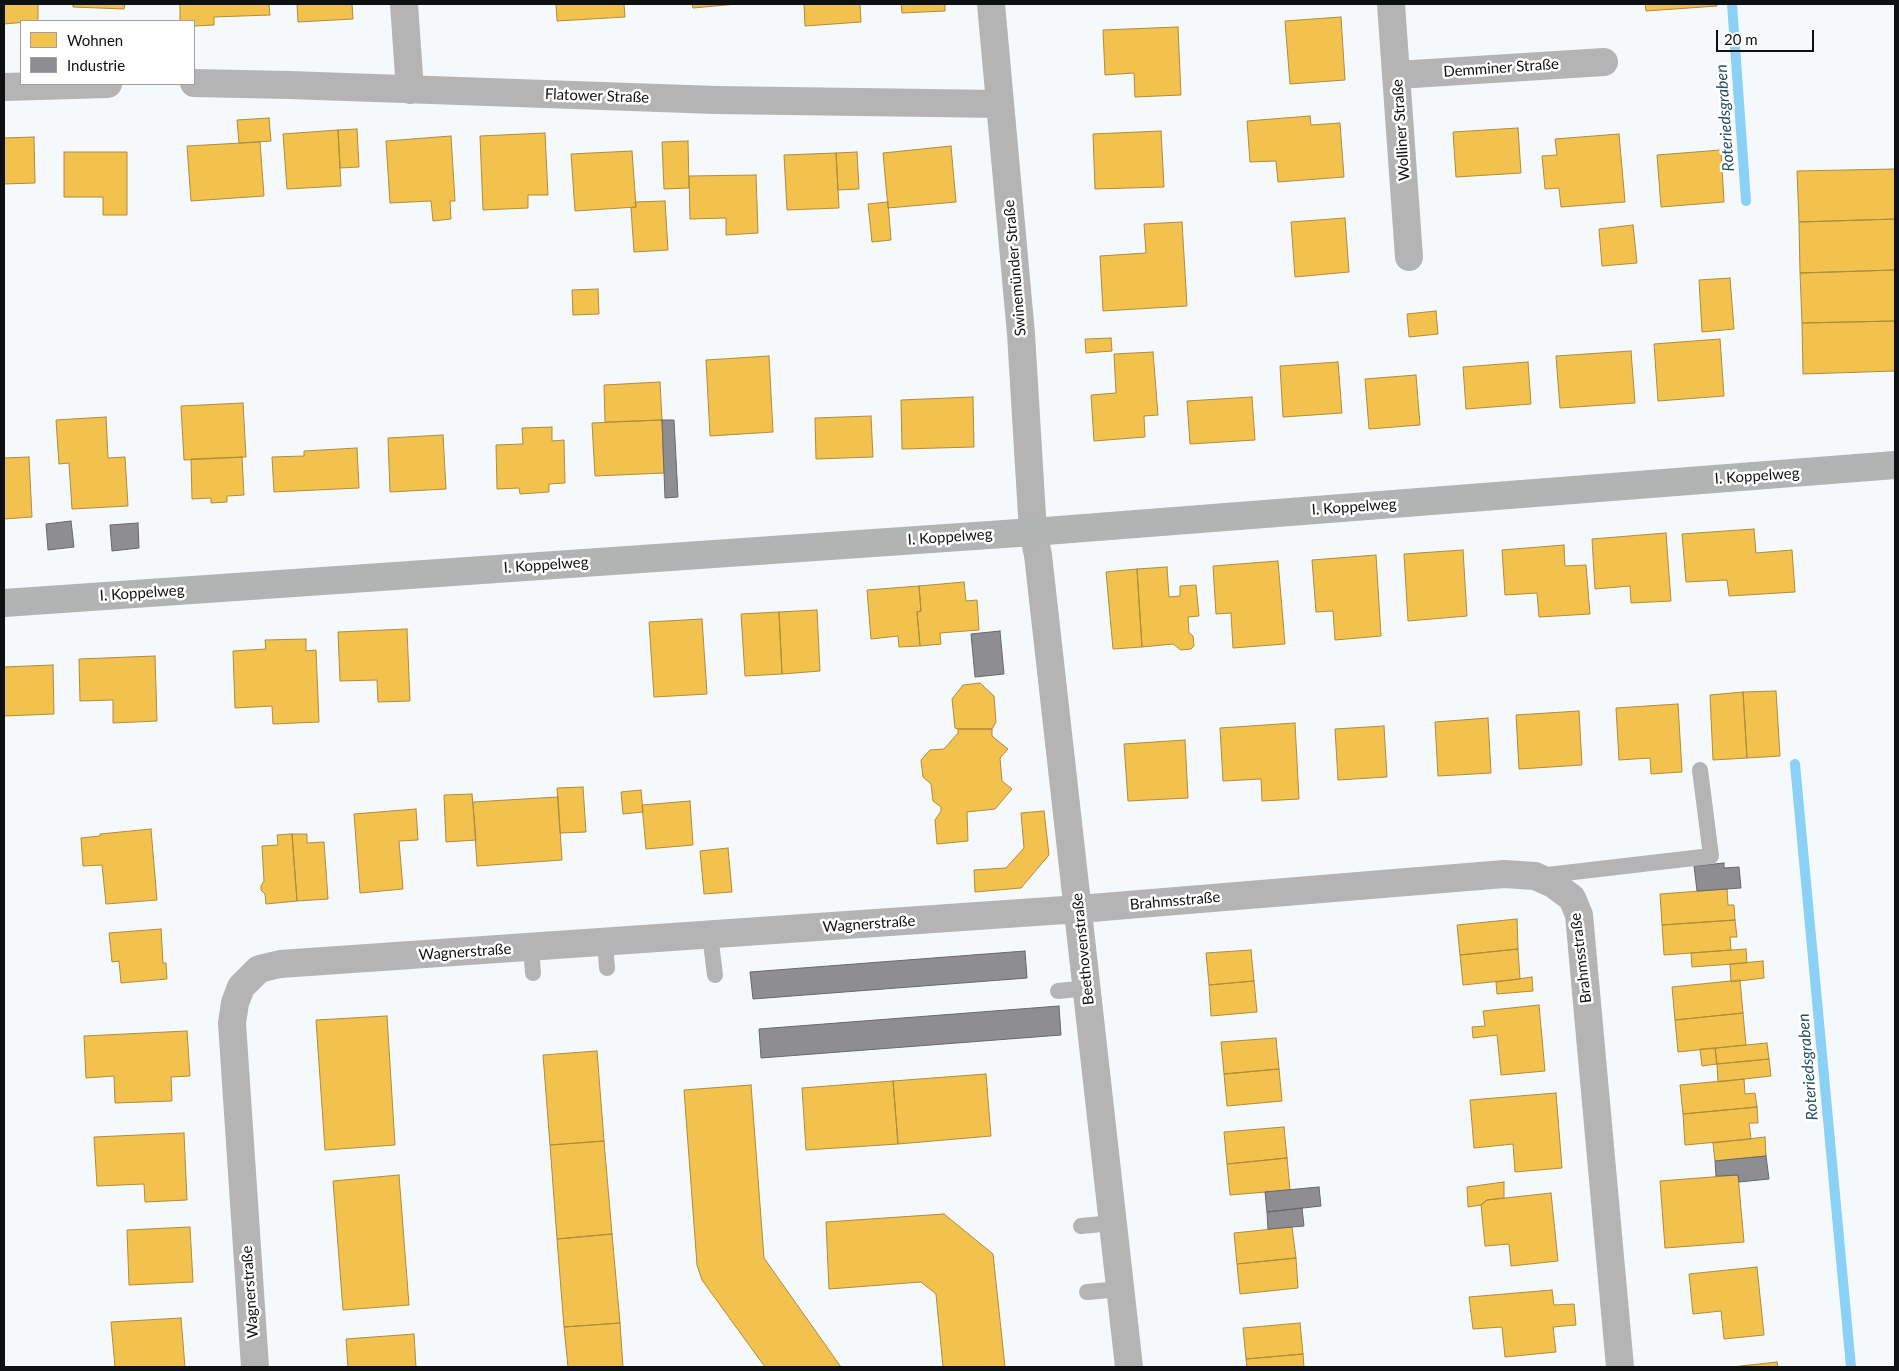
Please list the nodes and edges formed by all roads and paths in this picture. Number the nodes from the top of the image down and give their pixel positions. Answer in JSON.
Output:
{"nodes":[{"id":1,"x":404,"y":4,"type":"edge"},
{"id":2,"x":992,"y":4,"type":"edge"},
{"id":3,"x":1391,"y":4,"type":"edge"},
{"id":4,"x":1604,"y":62,"type":"dead end"},
{"id":5,"x":1397,"y":75,"type":"junction"},
{"id":6,"x":195,"y":83,"type":"edge"},
{"id":7,"x":73,"y":85,"type":"edge"},
{"id":8,"x":4,"y":87,"type":"edge"},
{"id":9,"x":410,"y":90,"type":"junction"},
{"id":10,"x":1000,"y":104,"type":"junction"},
{"id":11,"x":1409,"y":257,"type":"dead end"},
{"id":12,"x":1895,"y":465,"type":"edge"},
{"id":13,"x":1033,"y":532,"type":"junction"},
{"id":14,"x":4,"y":603,"type":"edge"},
{"id":15,"x":1700,"y":770,"type":"dead end"},
{"id":16,"x":1535,"y":876,"type":"junction"},
{"id":17,"x":1079,"y":909,"type":"junction"},
{"id":18,"x":710,"y":935,"type":"junction"},
{"id":19,"x":714,"y":974,"type":"dead end"},
{"id":20,"x":1088,"y":988,"type":"junction"},
{"id":21,"x":1058,"y":991,"type":"dead end"},
{"id":22,"x":1113,"y":1223,"type":"junction"},
{"id":23,"x":1081,"y":1226,"type":"dead end"},
{"id":24,"x":1121,"y":1290,"type":"junction"},
{"id":25,"x":1087,"y":1292,"type":"dead end"},
{"id":26,"x":255,"y":1367,"type":"edge"},
{"id":27,"x":1129,"y":1367,"type":"edge"},
{"id":28,"x":1620,"y":1367,"type":"edge"}],
"edges":[{"from":1,"to":9,"type":"street"},
{"from":2,"to":10,"type":"street","name":"Swinemünder Straße"},
{"from":3,"to":5,"type":"street","name":"Wolliner Straße"},
{"from":4,"to":5,"type":"street","name":"Demminer Straße"},
{"from":5,"to":11,"type":"street","name":"Wolliner Straße"},
{"from":6,"to":9,"type":"street","name":"Flatower Straße"},
{"from":7,"to":8,"type":"street"},
{"from":9,"to":10,"type":"street","name":"Flatower Straße"},
{"from":10,"to":13,"type":"street","name":"Swinemünder Straße"},
{"from":12,"to":13,"type":"street","name":"I. Koppelweg"},
{"from":13,"to":14,"type":"street","name":"I. Koppelweg"},
{"from":13,"to":17,"type":"street","name":"Beethovenstraße"},
{"from":15,"to":16,"type":"lane"},
{"from":16,"to":17,"type":"street","name":"Brahmsstraße"},
{"from":16,"to":28,"type":"street","name":"Brahmsstraße"},
{"from":17,"to":18,"type":"street","name":"Wagnerstraße"},
{"from":17,"to":20,"type":"street","name":"Beethovenstraße"},
{"from":18,"to":19,"type":"lane"},
{"from":18,"to":26,"type":"street","name":"Wagnerstraße"},
{"from":20,"to":21,"type":"lane"},
{"from":20,"to":22,"type":"street","name":"Beethovenstraße"},
{"from":22,"to":23,"type":"lane"},
{"from":22,"to":24,"type":"street","name":"Beethovenstraße"},
{"from":24,"to":25,"type":"lane"},
{"from":24,"to":27,"type":"street","name":"Beethovenstraße"}]}
